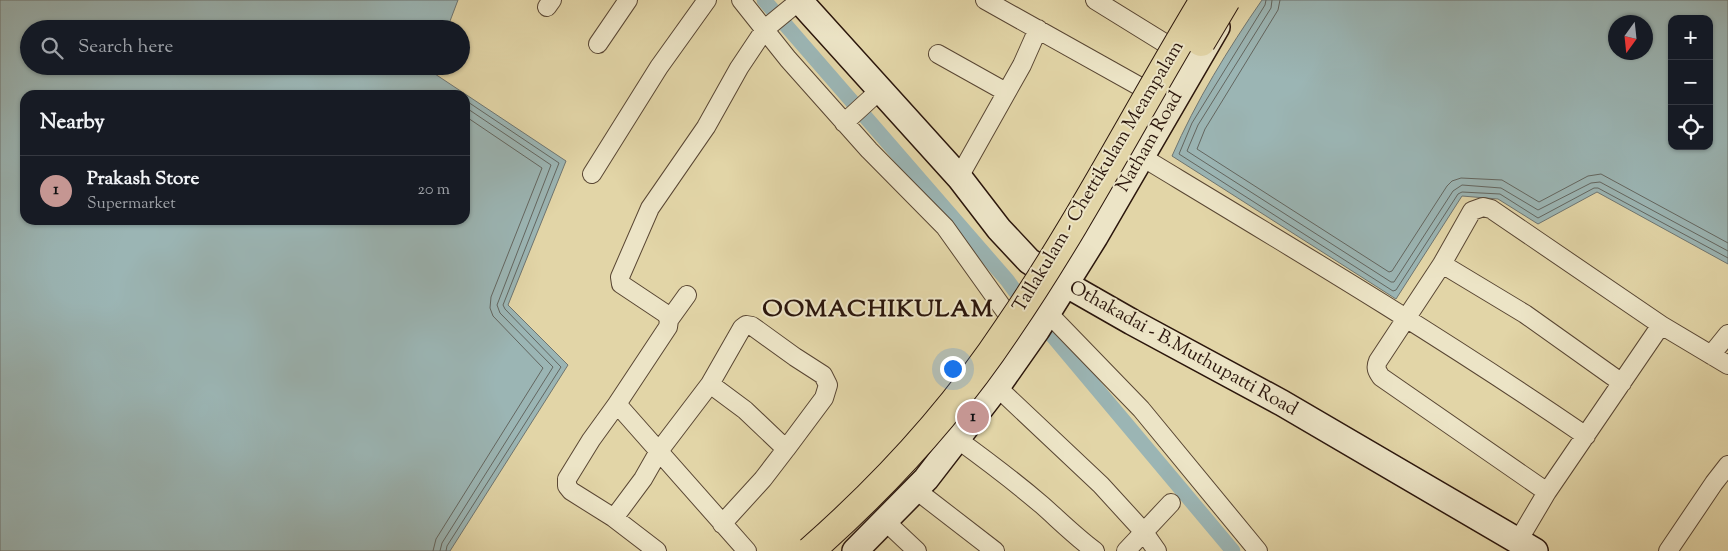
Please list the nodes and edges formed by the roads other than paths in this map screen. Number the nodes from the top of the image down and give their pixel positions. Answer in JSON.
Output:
{"nodes":[{"id":1,"x":628,"y":0,"type":"edge"},
{"id":2,"x":707,"y":0,"type":"edge"},
{"id":3,"x":741,"y":0,"type":"edge"},
{"id":4,"x":985,"y":0,"type":"edge"},
{"id":5,"x":1095,"y":0,"type":"edge"},
{"id":6,"x":1198,"y":0,"type":"edge"},
{"id":7,"x":1204,"y":0,"type":"edge"},
{"id":8,"x":1226,"y":0,"type":"edge"},
{"id":9,"x":1233,"y":0,"type":"edge"},
{"id":10,"x":784,"y":13,"type":"edge"},
{"id":11,"x":1038,"y":29,"type":"junction"},
{"id":12,"x":598,"y":44,"type":"dead end"},
{"id":13,"x":1171,"y":47,"type":"junction"},
{"id":14,"x":938,"y":54,"type":"dead end"},
{"id":15,"x":1146,"y":90,"type":"junction"},
{"id":16,"x":1006,"y":92,"type":"junction"},
{"id":17,"x":860,"y":108,"type":"junction"},
{"id":18,"x":1142,"y":157,"type":"junction"},
{"id":19,"x":592,"y":174,"type":"dead end"},
{"id":20,"x":958,"y":177,"type":"junction"},
{"id":21,"x":1442,"y":264,"type":"junction"},
{"id":22,"x":1041,"y":270,"type":"junction"},
{"id":23,"x":1066,"y":285,"type":"junction"},
{"id":24,"x":687,"y":295,"type":"dead end"},
{"id":25,"x":1048,"y":313,"type":"junction"},
{"id":26,"x":1010,"y":318,"type":"junction"},
{"id":27,"x":1405,"y":319,"type":"junction"},
{"id":28,"x":669,"y":320,"type":"junction"},
{"id":29,"x":1661,"y":325,"type":"junction"},
{"id":30,"x":1728,"y":334,"type":"edge"},
{"id":31,"x":1711,"y":355,"type":"junction"},
{"id":32,"x":1728,"y":365,"type":"edge"},
{"id":33,"x":1622,"y":383,"type":"junction"},
{"id":34,"x":710,"y":384,"type":"junction"},
{"id":35,"x":996,"y":387,"type":"junction"},
{"id":36,"x":617,"y":404,"type":"junction"},
{"id":37,"x":1586,"y":436,"type":"junction"},
{"id":38,"x":957,"y":439,"type":"junction"},
{"id":39,"x":786,"y":450,"type":"junction"},
{"id":40,"x":660,"y":451,"type":"junction"},
{"id":41,"x":1728,"y":465,"type":"edge"},
{"id":42,"x":916,"y":490,"type":"junction"},
{"id":43,"x":1546,"y":492,"type":"junction"},
{"id":44,"x":1171,"y":503,"type":"dead end"},
{"id":45,"x":614,"y":518,"type":"junction"},
{"id":46,"x":885,"y":521,"type":"junction"},
{"id":47,"x":722,"y":524,"type":"junction"},
{"id":48,"x":1142,"y":531,"type":"junction"},
{"id":49,"x":1526,"y":546,"type":"edge"},
{"id":50,"x":658,"y":551,"type":"edge"},
{"id":51,"x":747,"y":551,"type":"edge"},
{"id":52,"x":808,"y":551,"type":"edge"},
{"id":53,"x":839,"y":551,"type":"edge"},
{"id":54,"x":855,"y":551,"type":"edge"},
{"id":55,"x":917,"y":551,"type":"edge"},
{"id":56,"x":995,"y":551,"type":"edge"},
{"id":57,"x":1095,"y":551,"type":"edge"},
{"id":58,"x":1126,"y":551,"type":"edge"},
{"id":59,"x":1157,"y":551,"type":"edge"},
{"id":60,"x":1258,"y":551,"type":"edge"},
{"id":61,"x":1668,"y":551,"type":"edge"}],
"edges":[{"from":1,"to":12,"type":"street"},
{"from":2,"to":19,"type":"street"},
{"from":3,"to":10,"type":"street"},
{"from":4,"to":11,"type":"street"},
{"from":5,"to":13,"type":"street"},
{"from":6,"to":13,"type":"main road","name":"Natham Road"},
{"from":7,"to":52,"type":"highway","name":"Tallakulam - Chettikulam Meampalam","bridge":true},
{"from":8,"to":53,"type":"highway","name":"Tallakulam - Chettikulam Meampalam","bridge":true},
{"from":9,"to":18,"type":"main road","name":"Natham Road"},
{"from":10,"to":17,"type":"main road","name":"Othakadai - B.Muthupatti Road"},
{"from":10,"to":17,"type":"street"},
{"from":10,"to":28,"type":"street"},
{"from":11,"to":15,"type":"street"},
{"from":11,"to":16,"type":"street"},
{"from":13,"to":15,"type":"main road","name":"Natham Road"},
{"from":14,"to":16,"type":"street"},
{"from":15,"to":22,"type":"main road","name":"Natham Road"},
{"from":16,"to":20,"type":"street"},
{"from":17,"to":20,"type":"main road","name":"Othakadai - B.Muthupatti Road"},
{"from":17,"to":26,"type":"street"},
{"from":18,"to":23,"type":"main road","name":"Natham Road"},
{"from":18,"to":27,"type":"street"},
{"from":20,"to":22,"type":"main road","name":"Othakadai - B.Muthupatti Road"},
{"from":21,"to":27,"type":"street"},
{"from":21,"to":29,"type":"street"},
{"from":21,"to":33,"type":"street"},
{"from":22,"to":23,"type":"main road","name":"Othakadai - B.Muthupatti Road"},
{"from":22,"to":26,"type":"main road","name":"Natham Road"},
{"from":23,"to":25,"type":"main road","name":"Natham Road"},
{"from":23,"to":49,"type":"main road","name":"Othakadai - B.Muthupatti Road"},
{"from":24,"to":28,"type":"street"},
{"from":25,"to":35,"type":"main road","name":"Natham Road"},
{"from":25,"to":60,"type":"street"},
{"from":26,"to":52,"type":"main road","name":"Natham Road"},
{"from":27,"to":37,"type":"street"},
{"from":27,"to":43,"type":"street"},
{"from":28,"to":36,"type":"street"},
{"from":29,"to":31,"type":"street"},
{"from":29,"to":33,"type":"street"},
{"from":30,"to":31,"type":"street"},
{"from":31,"to":32,"type":"street"},
{"from":33,"to":37,"type":"street"},
{"from":34,"to":39,"type":"street"},
{"from":34,"to":39,"type":"street"},
{"from":34,"to":40,"type":"street"},
{"from":35,"to":38,"type":"main road","name":"Natham Road"},
{"from":35,"to":48,"type":"street"},
{"from":36,"to":40,"type":"street"},
{"from":36,"to":45,"type":"street"},
{"from":37,"to":43,"type":"street"},
{"from":38,"to":42,"type":"main road","name":"Natham Road"},
{"from":38,"to":57,"type":"street"},
{"from":39,"to":47,"type":"street"},
{"from":40,"to":45,"type":"street"},
{"from":40,"to":47,"type":"street"},
{"from":41,"to":61,"type":"street"},
{"from":42,"to":46,"type":"main road","name":"Natham Road"},
{"from":42,"to":56,"type":"street"},
{"from":43,"to":49,"type":"street"},
{"from":44,"to":48,"type":"street"},
{"from":45,"to":50,"type":"street"},
{"from":46,"to":54,"type":"main road","name":"Natham Road"},
{"from":46,"to":55,"type":"street"},
{"from":47,"to":51,"type":"street"},
{"from":48,"to":58,"type":"street"},
{"from":48,"to":59,"type":"street"}]}
